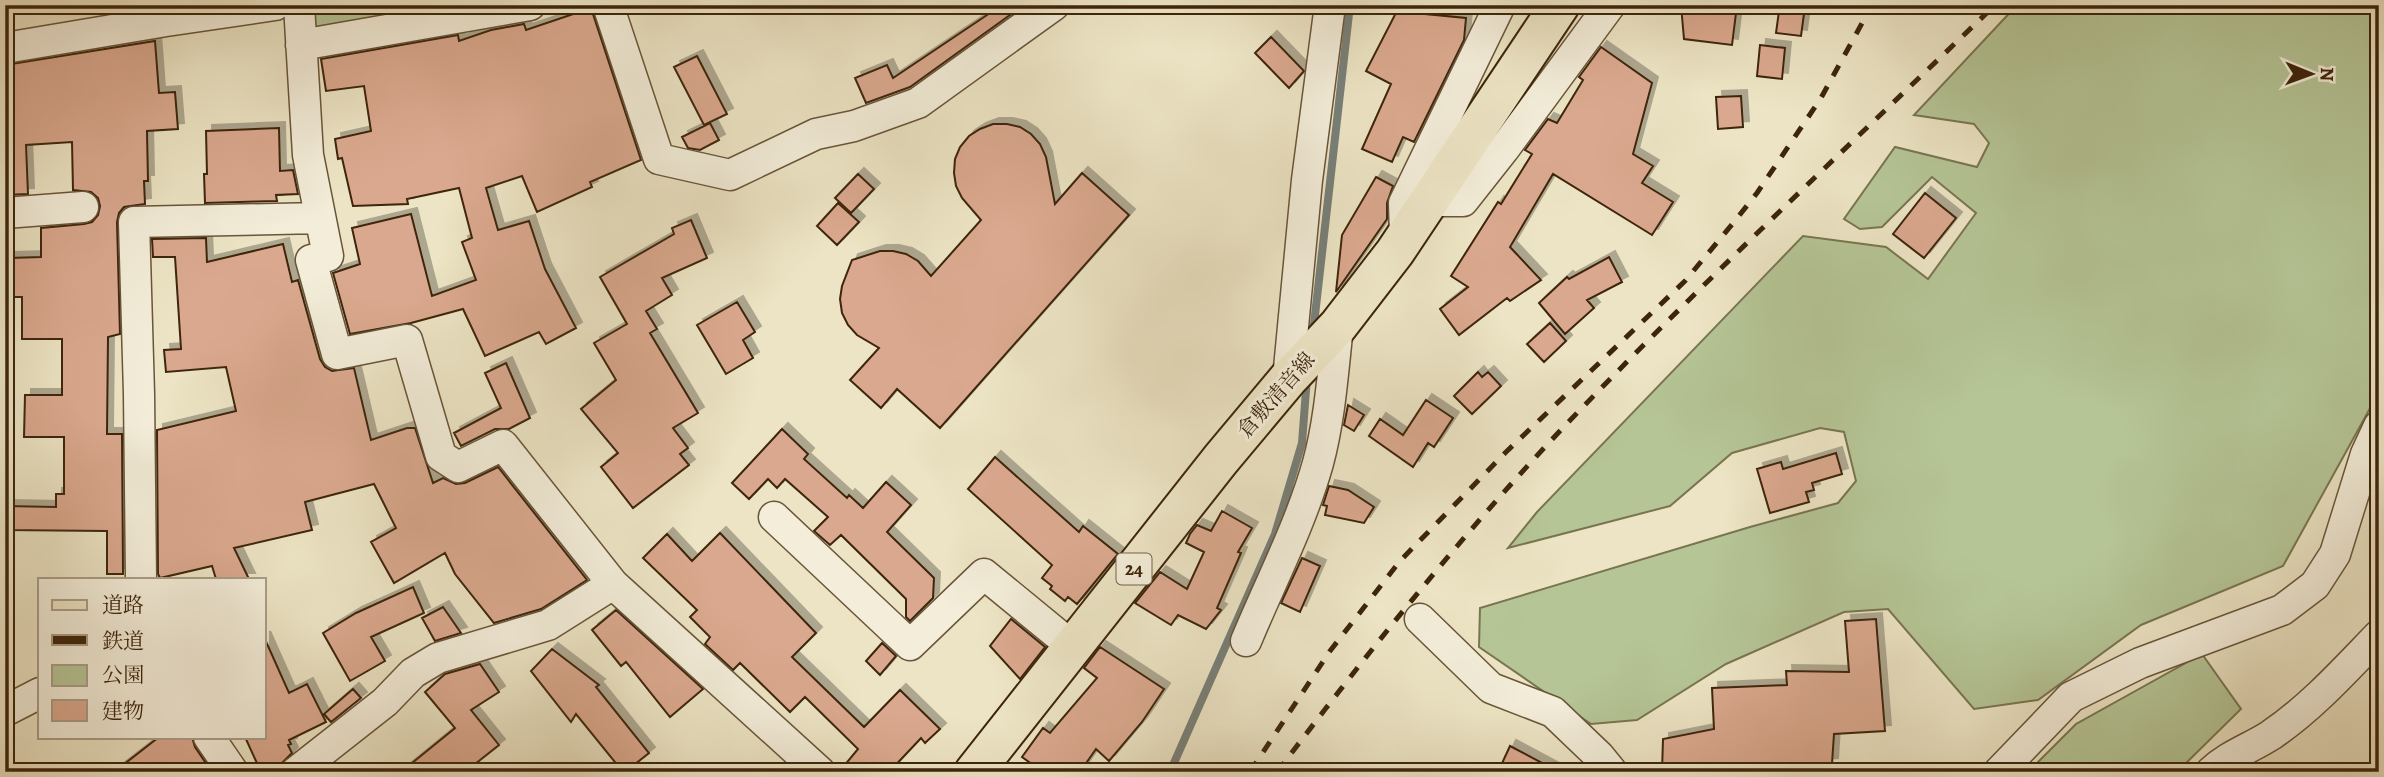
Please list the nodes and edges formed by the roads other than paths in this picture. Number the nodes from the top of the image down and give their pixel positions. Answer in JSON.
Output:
{"nodes":[{"id":1,"x":275,"y":5,"type":"edge"},
{"id":2,"x":299,"y":5,"type":"edge"},
{"id":3,"x":530,"y":5,"type":"edge"},
{"id":4,"x":608,"y":5,"type":"edge"},
{"id":5,"x":1054,"y":5,"type":"edge"},
{"id":6,"x":1330,"y":5,"type":"edge"},
{"id":7,"x":1500,"y":5,"type":"edge"},
{"id":8,"x":1560,"y":5,"type":"edge"},
{"id":9,"x":1610,"y":5,"type":"edge"},
{"id":10,"x":165,"y":13,"type":"edge"},
{"id":11,"x":301,"y":45,"type":"junction"},
{"id":12,"x":5,"y":48,"type":"edge"},
{"id":13,"x":1430,"y":201,"type":"junction"},
{"id":14,"x":83,"y":207,"type":"dead end"},
{"id":15,"x":5,"y":213,"type":"edge"},
{"id":16,"x":320,"y":218,"type":"junction"},
{"id":17,"x":1405,"y":236,"type":"junction"},
{"id":18,"x":1333,"y":331,"type":"junction"},
{"id":19,"x":1293,"y":374,"type":"junction"},
{"id":20,"x":2379,"y":426,"type":"edge"},
{"id":21,"x":774,"y":517,"type":"dead end"},
{"id":22,"x":141,"y":578,"type":"edge"},
{"id":23,"x":613,"y":584,"type":"junction"},
{"id":24,"x":1420,"y":619,"type":"dead end"},
{"id":25,"x":2379,"y":635,"type":"edge"},
{"id":26,"x":1246,"y":642,"type":"dead end"},
{"id":27,"x":1073,"y":646,"type":"junction"},
{"id":28,"x":38,"y":694,"type":"edge"},
{"id":29,"x":5,"y":711,"type":"edge"},
{"id":30,"x":210,"y":738,"type":"edge"},
{"id":31,"x":807,"y":768,"type":"edge"},
{"id":32,"x":233,"y":772,"type":"edge"},
{"id":33,"x":296,"y":772,"type":"edge"},
{"id":34,"x":974,"y":772,"type":"edge"},
{"id":35,"x":1612,"y":772,"type":"edge"},
{"id":36,"x":1999,"y":772,"type":"edge"},
{"id":37,"x":2211,"y":772,"type":"edge"}],
"edges":[{"from":1,"to":10,"type":"street"},
{"from":2,"to":11,"type":"street"},
{"from":3,"to":11,"type":"street"},
{"from":4,"to":5,"type":"street"},
{"from":6,"to":19,"type":"street"},
{"from":7,"to":17,"type":"street"},
{"from":8,"to":13,"type":"main road","name":"倉敷清音線","number":"24"},
{"from":9,"to":13,"type":"street"},
{"from":10,"to":12,"type":"street"},
{"from":11,"to":16,"type":"street"},
{"from":13,"to":17,"type":"main road","name":"倉敷清音線","number":"24"},
{"from":14,"to":15,"type":"street"},
{"from":16,"to":22,"type":"street"},
{"from":16,"to":23,"type":"street"},
{"from":17,"to":18,"type":"main road","name":"倉敷清音線","number":"24"},
{"from":18,"to":19,"type":"main road","name":"倉敷清音線","number":"24"},
{"from":18,"to":26,"type":"street"},
{"from":19,"to":27,"type":"main road","name":"倉敷清音線","number":"24"},
{"from":20,"to":36,"type":"street"},
{"from":21,"to":27,"type":"street"},
{"from":23,"to":31,"type":"street"},
{"from":23,"to":33,"type":"street"},
{"from":24,"to":35,"type":"street"},
{"from":25,"to":37,"type":"street"},
{"from":27,"to":34,"type":"main road","name":"倉敷清音線","number":"24"},
{"from":28,"to":29,"type":"street"},
{"from":30,"to":32,"type":"street"}]}
